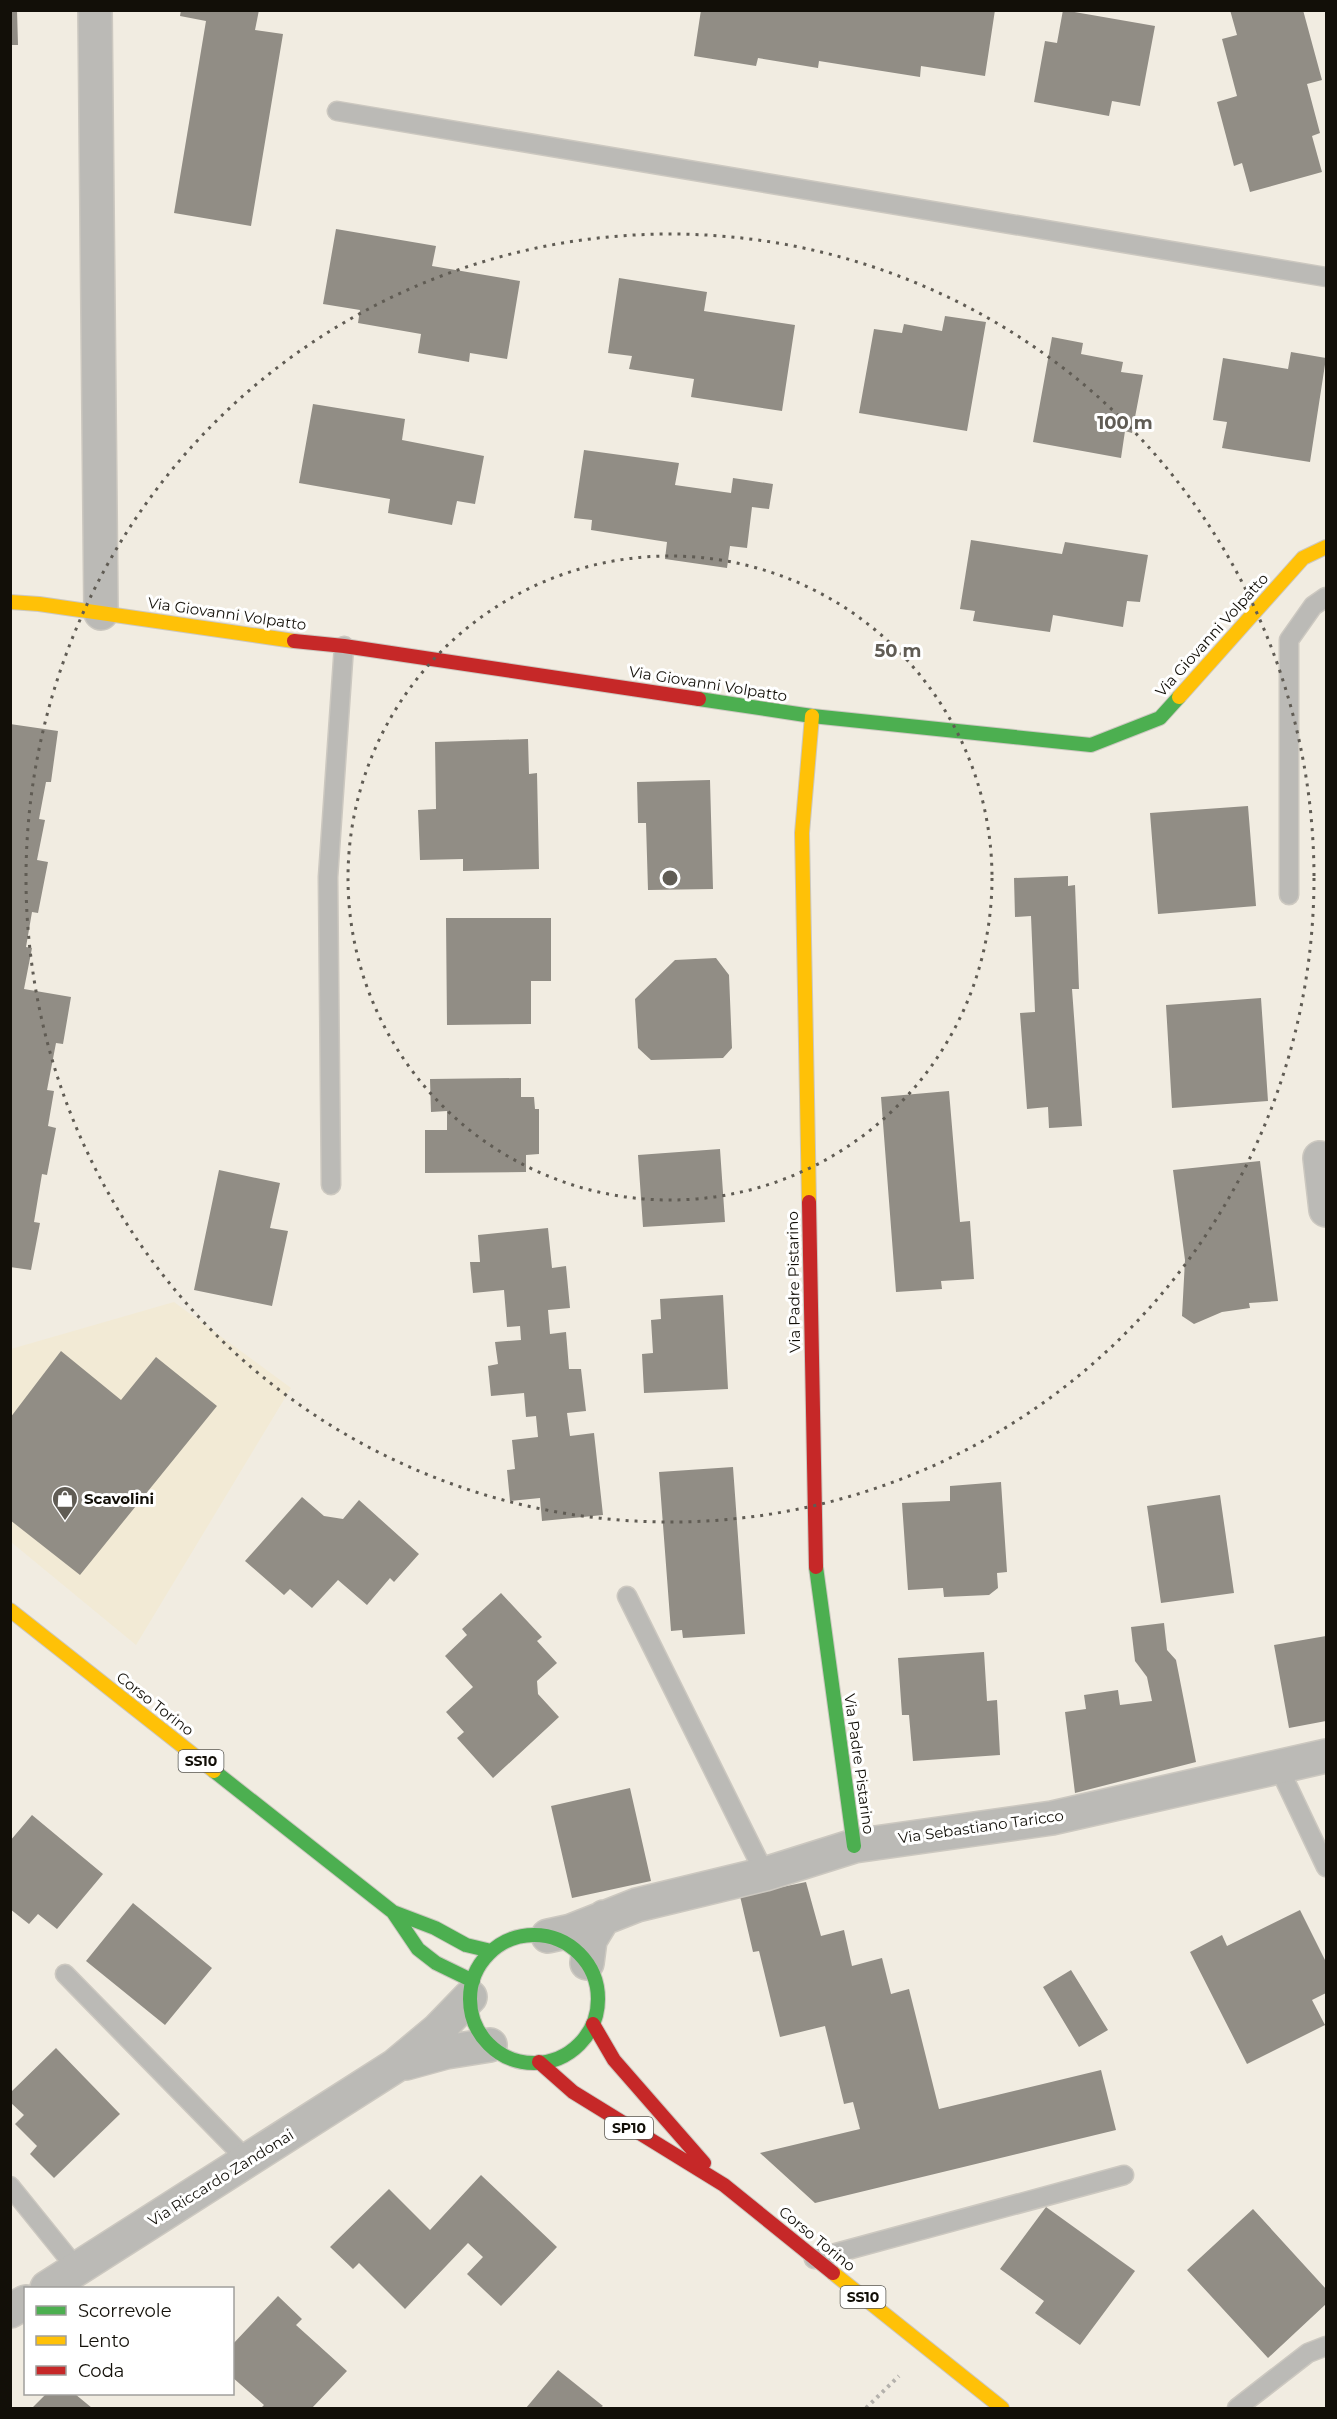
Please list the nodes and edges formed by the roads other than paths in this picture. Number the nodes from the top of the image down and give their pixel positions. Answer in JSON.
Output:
{"nodes":[{"id":1,"x":95,"y":10,"type":"edge"},
{"id":2,"x":337,"y":111,"type":"dead end"},
{"id":3,"x":1326,"y":277,"type":"edge"},
{"id":4,"x":1326,"y":547,"type":"edge"},
{"id":5,"x":1326,"y":597,"type":"edge"},
{"id":6,"x":10,"y":602,"type":"edge"},
{"id":7,"x":101,"y":613,"type":"junction"},
{"id":8,"x":344,"y":646,"type":"junction"},
{"id":9,"x":812,"y":717,"type":"junction"},
{"id":10,"x":1289,"y":895,"type":"dead end"},
{"id":11,"x":1320,"y":1158,"type":"dead end"},
{"id":12,"x":331,"y":1185,"type":"dead end"},
{"id":13,"x":1326,"y":1210,"type":"edge"},
{"id":14,"x":627,"y":1596,"type":"dead end"},
{"id":15,"x":10,"y":1610,"type":"edge"},
{"id":16,"x":1326,"y":1756,"type":"edge"},
{"id":17,"x":1279,"y":1768,"type":"junction"},
{"id":18,"x":854,"y":1846,"type":"junction"},
{"id":19,"x":1326,"y":1867,"type":"edge"},
{"id":20,"x":765,"y":1874,"type":"junction"},
{"id":21,"x":393,"y":1912,"type":"junction"},
{"id":22,"x":604,"y":1917,"type":"junction"},
{"id":23,"x":548,"y":1936,"type":"junction"},
{"id":24,"x":491,"y":1951,"type":"junction"},
{"id":25,"x":587,"y":1963,"type":"junction"},
{"id":26,"x":65,"y":1974,"type":"dead end"},
{"id":27,"x":471,"y":1989,"type":"junction"},
{"id":28,"x":593,"y":2024,"type":"junction"},
{"id":29,"x":490,"y":2045,"type":"junction"},
{"id":30,"x":539,"y":2062,"type":"junction"},
{"id":31,"x":395,"y":2066,"type":"junction"},
{"id":32,"x":248,"y":2161,"type":"junction"},
{"id":33,"x":1124,"y":2175,"type":"dead end"},
{"id":34,"x":724,"y":2185,"type":"junction"},
{"id":35,"x":10,"y":2186,"type":"edge"},
{"id":36,"x":814,"y":2259,"type":"junction"},
{"id":37,"x":77,"y":2269,"type":"junction"},
{"id":38,"x":50,"y":2287,"type":"edge"},
{"id":39,"x":24,"y":2303,"type":"edge"},
{"id":40,"x":10,"y":2311,"type":"edge"},
{"id":41,"x":1326,"y":2346,"type":"edge"},
{"id":42,"x":1002,"y":2409,"type":"edge"},
{"id":43,"x":1237,"y":2409,"type":"edge"}],
"edges":[{"from":1,"to":7,"type":"street"},
{"from":2,"to":3,"type":"lane"},
{"from":4,"to":9,"type":"street","name":"Via Giovanni Volpatto"},
{"from":5,"to":10,"type":"lane"},
{"from":6,"to":7,"type":"street","name":"Via Giovanni Volpatto"},
{"from":7,"to":8,"type":"street","name":"Via Giovanni Volpatto"},
{"from":8,"to":9,"type":"street","name":"Via Giovanni Volpatto"},
{"from":8,"to":12,"type":"lane"},
{"from":9,"to":18,"type":"street","name":"Via Padre Pistarino"},
{"from":11,"to":13,"type":"street"},
{"from":14,"to":20,"type":"lane"},
{"from":15,"to":21,"type":"street","name":"Corso Torino","number":"SS10"},
{"from":16,"to":17,"type":"street","name":"Via Sebastiano Taricco"},
{"from":17,"to":18,"type":"street","name":"Via Sebastiano Taricco"},
{"from":17,"to":19,"type":"lane"},
{"from":18,"to":20,"type":"street","name":"Via Sebastiano Taricco"},
{"from":20,"to":22,"type":"street","name":"Via Sebastiano Taricco"},
{"from":21,"to":24,"type":"street","name":"Corso Torino","number":"SS10"},
{"from":21,"to":27,"type":"street","name":"Corso Torino","number":"SS10"},
{"from":22,"to":23,"type":"street","name":"Via Sebastiano Taricco"},
{"from":22,"to":25,"type":"street"},
{"from":23,"to":24,"type":"street"},
{"from":23,"to":25,"type":"street"},
{"from":24,"to":27,"type":"street"},
{"from":25,"to":28,"type":"street"},
{"from":26,"to":32,"type":"lane"},
{"from":27,"to":29,"type":"street"},
{"from":27,"to":31,"type":"street","name":"Via Riccardo Zandonai"},
{"from":28,"to":30,"type":"street"},
{"from":28,"to":34,"type":"street","name":"Corso Torino","number":"SP10"},
{"from":29,"to":30,"type":"street"},
{"from":29,"to":31,"type":"street","name":"Via Riccardo Zandonai"},
{"from":30,"to":34,"type":"street","name":"Corso Torino","number":"SP10"},
{"from":31,"to":32,"type":"street","name":"Via Riccardo Zandonai"},
{"from":32,"to":37,"type":"street","name":"Via Riccardo Zandonai"},
{"from":33,"to":36,"type":"lane"},
{"from":34,"to":36,"type":"street","name":"Corso Torino","number":"SS10"},
{"from":35,"to":37,"type":"lane"},
{"from":36,"to":42,"type":"street","name":"Corso Torino","number":"SS10"},
{"from":37,"to":38,"type":"street","name":"Via Riccardo Zandonai"},
{"from":39,"to":40,"type":"street"},
{"from":41,"to":43,"type":"lane"}]}
